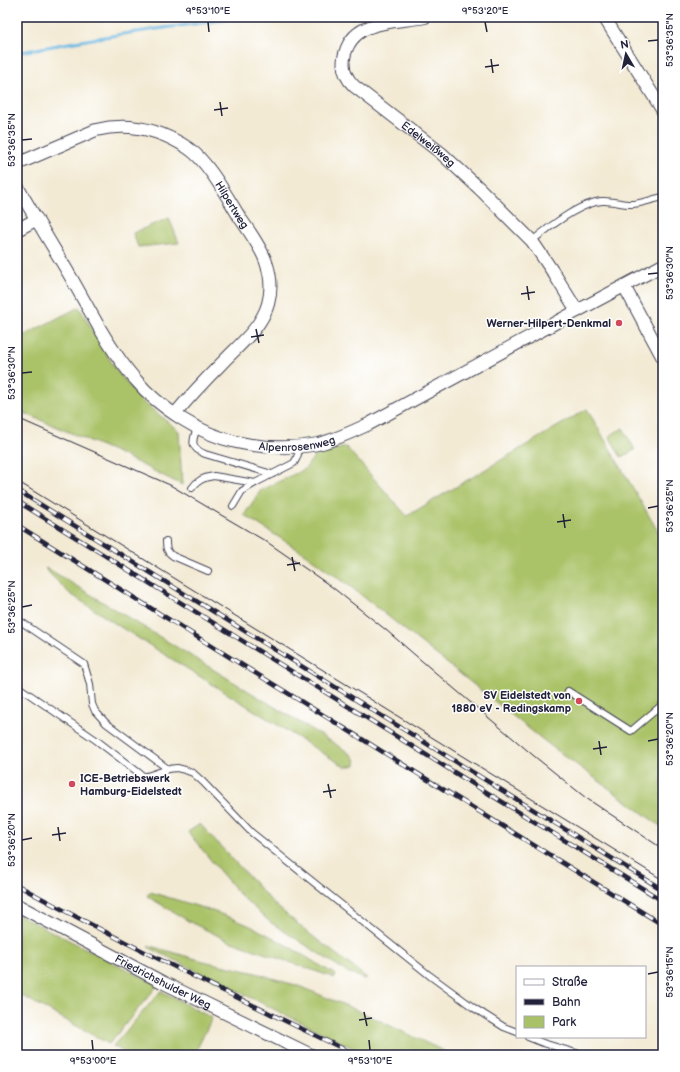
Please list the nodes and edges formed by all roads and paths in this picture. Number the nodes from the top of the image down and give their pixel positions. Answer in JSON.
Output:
{"nodes":[{"id":1,"x":425,"y":17,"type":"edge"},
{"id":2,"x":604,"y":17,"type":"edge"},
{"id":3,"x":663,"y":111,"type":"edge"},
{"id":4,"x":17,"y":164,"type":"edge"},
{"id":5,"x":17,"y":186,"type":"edge"},
{"id":6,"x":663,"y":197,"type":"edge"},
{"id":7,"x":36,"y":219,"type":"junction"},
{"id":8,"x":17,"y":230,"type":"edge"},
{"id":9,"x":532,"y":241,"type":"junction"},
{"id":10,"x":663,"y":265,"type":"edge"},
{"id":11,"x":624,"y":286,"type":"junction"},
{"id":12,"x":577,"y":310,"type":"junction"},
{"id":13,"x":663,"y":358,"type":"edge"},
{"id":14,"x":175,"y":414,"type":"junction"},
{"id":15,"x":197,"y":428,"type":"junction"},
{"id":16,"x":298,"y":446,"type":"junction"},
{"id":17,"x":272,"y":474,"type":"junction"},
{"id":18,"x":255,"y":483,"type":"junction"},
{"id":19,"x":192,"y":488,"type":"dead end"},
{"id":20,"x":233,"y":506,"type":"dead end"},
{"id":21,"x":166,"y":541,"type":"dead end"},
{"id":22,"x":208,"y":571,"type":"dead end"},
{"id":23,"x":17,"y":619,"type":"edge"},
{"id":24,"x":17,"y":686,"type":"edge"},
{"id":25,"x":568,"y":691,"type":"dead end"},
{"id":26,"x":663,"y":704,"type":"edge"},
{"id":27,"x":168,"y":769,"type":"junction"},
{"id":28,"x":17,"y":905,"type":"edge"},
{"id":29,"x":516,"y":1032,"type":"edge"},
{"id":30,"x":530,"y":1038,"type":"edge"},
{"id":31,"x":311,"y":1055,"type":"edge"},
{"id":32,"x":583,"y":1055,"type":"edge"}],
"edges":[{"from":1,"to":9,"type":"street","name":"Edelweißweg"},
{"from":2,"to":3,"type":"street"},
{"from":4,"to":14,"type":"street","name":"Hilpertweg"},
{"from":5,"to":7,"type":"street","name":"Alpenrosenweg"},
{"from":6,"to":9,"type":"lane"},
{"from":7,"to":8,"type":"street"},
{"from":7,"to":14,"type":"street","name":"Alpenrosenweg"},
{"from":9,"to":12,"type":"street","name":"Edelweißweg"},
{"from":10,"to":11,"type":"street","name":"Alpenrosenweg"},
{"from":11,"to":12,"type":"street","name":"Alpenrosenweg"},
{"from":11,"to":13,"type":"street"},
{"from":12,"to":16,"type":"street","name":"Alpenrosenweg"},
{"from":14,"to":15,"type":"street","name":"Alpenrosenweg"},
{"from":15,"to":16,"type":"street","name":"Alpenrosenweg"},
{"from":15,"to":17,"type":"lane"},
{"from":16,"to":17,"type":"lane"},
{"from":17,"to":18,"type":"lane"},
{"from":18,"to":19,"type":"lane"},
{"from":18,"to":20,"type":"lane"},
{"from":21,"to":22,"type":"lane"},
{"from":23,"to":27,"type":"lane"},
{"from":24,"to":27,"type":"lane"},
{"from":25,"to":26,"type":"lane"},
{"from":27,"to":29,"type":"lane"},
{"from":28,"to":31,"type":"street","name":"Friedrichshulder Weg"},
{"from":30,"to":32,"type":"lane"}]}
